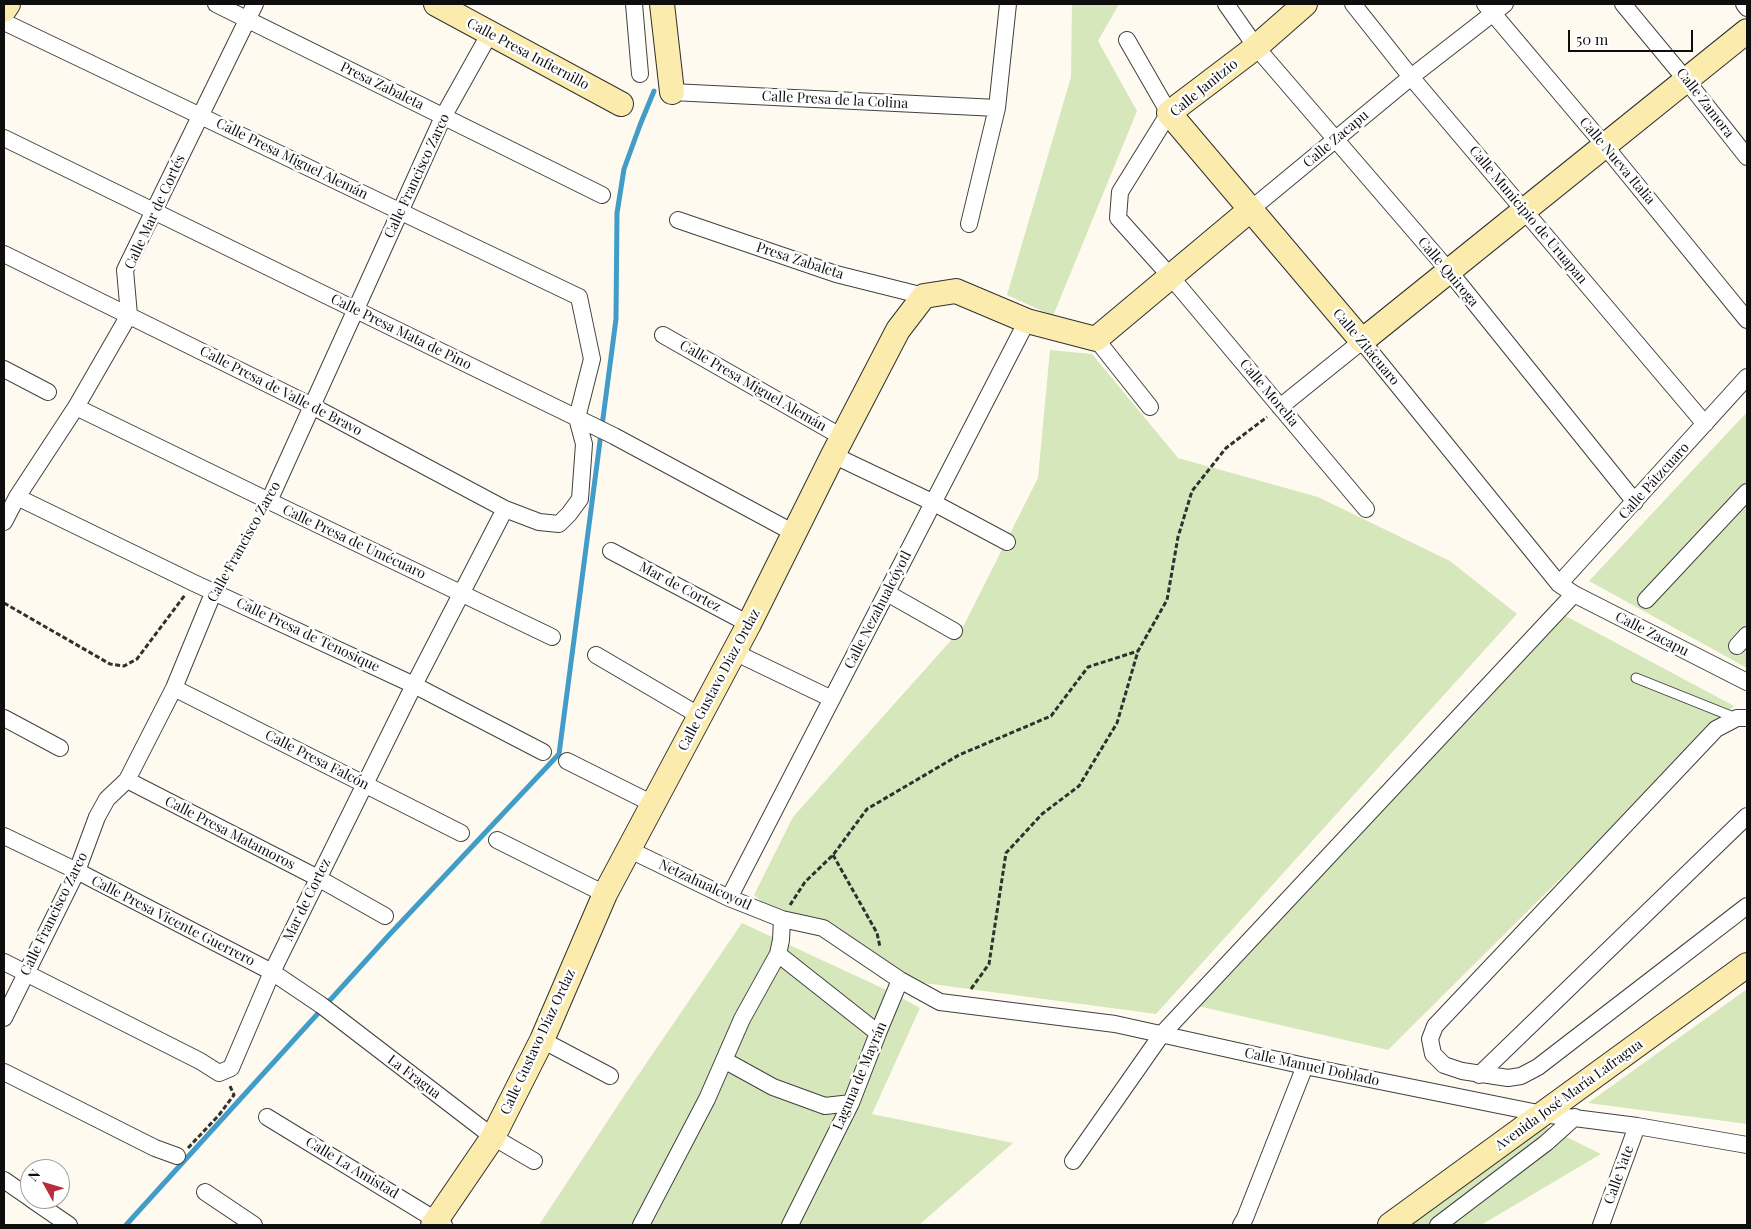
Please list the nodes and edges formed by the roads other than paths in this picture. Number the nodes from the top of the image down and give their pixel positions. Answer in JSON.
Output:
{"nodes":[{"id":1,"x":8,"y":4,"type":"edge"},
{"id":2,"x":216,"y":4,"type":"edge"},
{"id":3,"x":255,"y":4,"type":"edge"},
{"id":4,"x":436,"y":4,"type":"edge"},
{"id":5,"x":634,"y":4,"type":"edge"},
{"id":6,"x":662,"y":4,"type":"edge"},
{"id":7,"x":1008,"y":4,"type":"edge"},
{"id":8,"x":1226,"y":4,"type":"edge"},
{"id":9,"x":1305,"y":4,"type":"edge"},
{"id":10,"x":1353,"y":4,"type":"edge"},
{"id":11,"x":1623,"y":4,"type":"edge"},
{"id":12,"x":1744,"y":4,"type":"edge"},
{"id":13,"x":1494,"y":7,"type":"edge"},
{"id":14,"x":1747,"y":8,"type":"edge"},
{"id":15,"x":4,"y":10,"type":"edge"},
{"id":16,"x":247,"y":19,"type":"junction"},
{"id":17,"x":4,"y":22,"type":"edge"},
{"id":18,"x":1747,"y":30,"type":"edge"},
{"id":19,"x":490,"y":33,"type":"junction"},
{"id":20,"x":1127,"y":40,"type":"dead end"},
{"id":21,"x":1256,"y":46,"type":"junction"},
{"id":22,"x":640,"y":74,"type":"dead end"},
{"id":23,"x":1411,"y":77,"type":"junction"},
{"id":24,"x":1686,"y":80,"type":"junction"},
{"id":25,"x":672,"y":92,"type":"joint"},
{"id":26,"x":621,"y":104,"type":"dead end"},
{"id":27,"x":997,"y":108,"type":"junction"},
{"id":28,"x":1169,"y":113,"type":"junction"},
{"id":29,"x":200,"y":116,"type":"junction"},
{"id":30,"x":444,"y":117,"type":"junction"},
{"id":31,"x":4,"y":138,"type":"edge"},
{"id":32,"x":1336,"y":139,"type":"junction"},
{"id":33,"x":1605,"y":146,"type":"junction"},
{"id":34,"x":1747,"y":157,"type":"edge"},
{"id":35,"x":602,"y":195,"type":"dead end"},
{"id":36,"x":1250,"y":210,"type":"junction"},
{"id":37,"x":154,"y":211,"type":"junction"},
{"id":38,"x":401,"y":211,"type":"junction"},
{"id":39,"x":1524,"y":211,"type":"junction"},
{"id":40,"x":1118,"y":218,"type":"joint"},
{"id":41,"x":678,"y":220,"type":"dead end"},
{"id":42,"x":969,"y":224,"type":"dead end"},
{"id":43,"x":4,"y":254,"type":"edge"},
{"id":44,"x":1449,"y":271,"type":"junction"},
{"id":45,"x":1171,"y":277,"type":"junction"},
{"id":46,"x":924,"y":296,"type":"junction"},
{"id":47,"x":355,"y":310,"type":"junction"},
{"id":48,"x":129,"y":315,"type":"junction"},
{"id":49,"x":1747,"y":320,"type":"edge"},
{"id":50,"x":1027,"y":321,"type":"junction"},
{"id":51,"x":663,"y":335,"type":"dead end"},
{"id":52,"x":1096,"y":339,"type":"junction"},
{"id":53,"x":1362,"y":341,"type":"junction"},
{"id":54,"x":4,"y":369,"type":"edge"},
{"id":55,"x":1747,"y":377,"type":"edge"},
{"id":56,"x":48,"y":392,"type":"dead end"},
{"id":57,"x":312,"y":406,"type":"junction"},
{"id":58,"x":76,"y":407,"type":"junction"},
{"id":59,"x":1150,"y":407,"type":"dead end"},
{"id":60,"x":1280,"y":407,"type":"junction"},
{"id":61,"x":584,"y":422,"type":"junction"},
{"id":62,"x":1705,"y":424,"type":"junction"},
{"id":63,"x":837,"y":446,"type":"junction"},
{"id":64,"x":1747,"y":492,"type":"edge"},
{"id":65,"x":17,"y":497,"type":"junction"},
{"id":66,"x":269,"y":501,"type":"junction"},
{"id":67,"x":1635,"y":502,"type":"junction"},
{"id":68,"x":934,"y":503,"type":"junction"},
{"id":69,"x":506,"y":509,"type":"junction"},
{"id":70,"x":1366,"y":509,"type":"dead end"},
{"id":71,"x":4,"y":522,"type":"edge"},
{"id":72,"x":794,"y":533,"type":"junction"},
{"id":73,"x":1008,"y":542,"type":"dead end"},
{"id":74,"x":611,"y":551,"type":"dead end"},
{"id":75,"x":1559,"y":584,"type":"junction"},
{"id":76,"x":214,"y":591,"type":"junction"},
{"id":77,"x":462,"y":593,"type":"junction"},
{"id":78,"x":887,"y":593,"type":"junction"},
{"id":79,"x":1574,"y":594,"type":"junction"},
{"id":80,"x":1646,"y":600,"type":"dead end"},
{"id":81,"x":749,"y":624,"type":"junction"},
{"id":82,"x":954,"y":631,"type":"dead end"},
{"id":83,"x":552,"y":637,"type":"dead end"},
{"id":84,"x":734,"y":652,"type":"junction"},
{"id":85,"x":596,"y":655,"type":"dead end"},
{"id":86,"x":1636,"y":678,"type":"dead end"},
{"id":87,"x":1747,"y":682,"type":"edge"},
{"id":88,"x":414,"y":685,"type":"junction"},
{"id":89,"x":174,"y":688,"type":"junction"},
{"id":90,"x":832,"y":699,"type":"junction"},
{"id":91,"x":700,"y":716,"type":"junction"},
{"id":92,"x":4,"y":718,"type":"edge"},
{"id":93,"x":1742,"y":718,"type":"edge"},
{"id":94,"x":60,"y":748,"type":"dead end"},
{"id":95,"x":543,"y":752,"type":"dead end"},
{"id":96,"x":567,"y":761,"type":"dead end"},
{"id":97,"x":127,"y":780,"type":"junction"},
{"id":98,"x":365,"y":784,"type":"junction"},
{"id":99,"x":653,"y":804,"type":"junction"},
{"id":100,"x":1747,"y":816,"type":"edge"},
{"id":101,"x":460,"y":833,"type":"dead end"},
{"id":102,"x":4,"y":836,"type":"edge"},
{"id":103,"x":497,"y":840,"type":"dead end"},
{"id":104,"x":628,"y":849,"type":"junction"},
{"id":105,"x":77,"y":871,"type":"junction"},
{"id":106,"x":318,"y":878,"type":"junction"},
{"id":107,"x":605,"y":894,"type":"junction"},
{"id":108,"x":729,"y":898,"type":"junction"},
{"id":109,"x":1747,"y":906,"type":"edge"},
{"id":110,"x":385,"y":916,"type":"dead end"},
{"id":111,"x":782,"y":919,"type":"junction"},
{"id":112,"x":778,"y":954,"type":"junction"},
{"id":113,"x":4,"y":962,"type":"edge"},
{"id":114,"x":1747,"y":965,"type":"edge"},
{"id":115,"x":885,"y":969,"type":"joint"},
{"id":116,"x":272,"y":972,"type":"junction"},
{"id":117,"x":25,"y":973,"type":"junction"},
{"id":118,"x":900,"y":980,"type":"junction"},
{"id":119,"x":335,"y":1017,"type":"joint"},
{"id":120,"x":4,"y":1018,"type":"edge"},
{"id":121,"x":878,"y":1032,"type":"junction"},
{"id":122,"x":1162,"y":1034,"type":"junction"},
{"id":123,"x":542,"y":1040,"type":"junction"},
{"id":124,"x":724,"y":1060,"type":"junction"},
{"id":125,"x":1305,"y":1066,"type":"junction"},
{"id":126,"x":4,"y":1072,"type":"edge"},
{"id":127,"x":1470,"y":1073,"type":"junction"},
{"id":128,"x":610,"y":1076,"type":"dead end"},
{"id":129,"x":1451,"y":1095,"type":"junction"},
{"id":130,"x":851,"y":1103,"type":"junction"},
{"id":131,"x":1543,"y":1114,"type":"junction"},
{"id":132,"x":268,"y":1117,"type":"dead end"},
{"id":133,"x":1575,"y":1117,"type":"junction"},
{"id":134,"x":1636,"y":1126,"type":"junction"},
{"id":135,"x":493,"y":1137,"type":"junction"},
{"id":136,"x":1747,"y":1145,"type":"edge"},
{"id":137,"x":177,"y":1156,"type":"road end"},
{"id":138,"x":534,"y":1161,"type":"dead end"},
{"id":139,"x":1073,"y":1161,"type":"dead end"},
{"id":140,"x":4,"y":1180,"type":"edge"},
{"id":141,"x":20,"y":1192,"type":"edge"},
{"id":142,"x":205,"y":1192,"type":"dead end"},
{"id":143,"x":45,"y":1209,"type":"edge"},
{"id":144,"x":438,"y":1223,"type":"edge"},
{"id":145,"x":68,"y":1225,"type":"edge"},
{"id":146,"x":254,"y":1225,"type":"edge"},
{"id":147,"x":641,"y":1225,"type":"edge"},
{"id":148,"x":790,"y":1225,"type":"edge"},
{"id":149,"x":1241,"y":1225,"type":"edge"},
{"id":150,"x":1390,"y":1225,"type":"edge"},
{"id":151,"x":1438,"y":1225,"type":"edge"},
{"id":152,"x":1601,"y":1225,"type":"edge"}],
"edges":[{"from":1,"to":15,"type":"street"},
{"from":2,"to":16,"type":"street","name":"Presa Zabaleta"},
{"from":3,"to":16,"type":"street","name":"Calle Mar de Cortés"},
{"from":4,"to":19,"type":"street","name":"Calle Presa Infiernillo"},
{"from":5,"to":22,"type":"street"},
{"from":6,"to":25,"type":"street"},
{"from":7,"to":27,"type":"street"},
{"from":8,"to":21,"type":"street","name":"Calle Quiroga"},
{"from":9,"to":21,"type":"street","name":"Calle Janitzio"},
{"from":10,"to":23,"type":"street","name":"Calle Municipio de Uruapan"},
{"from":11,"to":24,"type":"street","name":"Calle Zamora"},
{"from":12,"to":14,"type":"street"},
{"from":13,"to":23,"type":"street","name":"Calle Zacapu"},
{"from":13,"to":33,"type":"street","name":"Calle Nueva Italia"},
{"from":16,"to":29,"type":"street","name":"Calle Mar de Cortés"},
{"from":16,"to":30,"type":"street","name":"Presa Zabaleta"},
{"from":17,"to":29,"type":"street","name":"Calle Presa Miguel Alemán"},
{"from":18,"to":24,"type":"street"},
{"from":19,"to":26,"type":"street","name":"Calle Presa Infiernillo"},
{"from":19,"to":30,"type":"street","name":"Calle Francisco Zarco"},
{"from":20,"to":28,"type":"street"},
{"from":21,"to":28,"type":"street","name":"Calle Janitzio"},
{"from":21,"to":32,"type":"street","name":"Calle Quiroga"},
{"from":23,"to":32,"type":"street","name":"Calle Zacapu"},
{"from":23,"to":39,"type":"street","name":"Calle Municipio de Uruapan"},
{"from":24,"to":33,"type":"street"},
{"from":24,"to":34,"type":"street","name":"Calle Zamora"},
{"from":25,"to":27,"type":"street","name":"Calle Presa de la Colina"},
{"from":27,"to":42,"type":"street"},
{"from":28,"to":36,"type":"street","name":"Calle Zitácuaro"},
{"from":28,"to":40,"type":"street","name":"Calle Janitzio"},
{"from":29,"to":37,"type":"street","name":"Calle Mar de Cortés"},
{"from":29,"to":38,"type":"street","name":"Calle Presa Miguel Alemán"},
{"from":30,"to":35,"type":"street","name":"Presa Zabaleta"},
{"from":30,"to":38,"type":"street","name":"Calle Francisco Zarco"},
{"from":31,"to":37,"type":"street","name":"Calle Presa Mata de Pino"},
{"from":32,"to":36,"type":"street","name":"Calle Zacapu"},
{"from":32,"to":44,"type":"street","name":"Calle Quiroga"},
{"from":33,"to":39,"type":"street"},
{"from":33,"to":49,"type":"street","name":"Calle Nueva Italia"},
{"from":36,"to":45,"type":"street","name":"Calle Zacapu"},
{"from":36,"to":53,"type":"street","name":"Calle Zitácuaro"},
{"from":37,"to":47,"type":"street","name":"Calle Presa Mata de Pino"},
{"from":37,"to":48,"type":"street","name":"Calle Mar de Cortés"},
{"from":38,"to":47,"type":"street","name":"Calle Francisco Zarco"},
{"from":38,"to":61,"type":"street","name":"Calle Presa Miguel Alemán"},
{"from":39,"to":44,"type":"street"},
{"from":39,"to":62,"type":"street","name":"Calle Municipio de Uruapan"},
{"from":40,"to":45,"type":"street","name":"Calle Morelia"},
{"from":41,"to":46,"type":"street","name":"Presa Zabaleta"},
{"from":43,"to":48,"type":"street","name":"Calle Presa de Valle de Bravo"},
{"from":44,"to":53,"type":"street"},
{"from":44,"to":67,"type":"street","name":"Calle Quiroga"},
{"from":45,"to":52,"type":"street","name":"Calle Zacapu"},
{"from":45,"to":60,"type":"street","name":"Calle Morelia"},
{"from":46,"to":50,"type":"street"},
{"from":46,"to":63,"type":"street","name":"Calle Gustavo Díaz Ordaz"},
{"from":47,"to":57,"type":"street","name":"Calle Francisco Zarco"},
{"from":47,"to":61,"type":"street","name":"Calle Presa Mata de Pino"},
{"from":48,"to":57,"type":"street","name":"Calle Presa de Valle de Bravo"},
{"from":48,"to":58,"type":"street"},
{"from":50,"to":52,"type":"street"},
{"from":50,"to":68,"type":"street","name":"Calle Nezahualcóyotl"},
{"from":51,"to":63,"type":"street","name":"Calle Presa Miguel Alemán"},
{"from":52,"to":59,"type":"street"},
{"from":53,"to":60,"type":"street"},
{"from":53,"to":75,"type":"street","name":"Calle Zitácuaro"},
{"from":54,"to":56,"type":"street"},
{"from":55,"to":62,"type":"street","name":"Calle Pátzcuaro"},
{"from":57,"to":66,"type":"street","name":"Calle Francisco Zarco"},
{"from":57,"to":69,"type":"street","name":"Calle Presa de Valle de Bravo"},
{"from":58,"to":65,"type":"street"},
{"from":58,"to":66,"type":"street","name":"Calle Presa de Umécuaro"},
{"from":60,"to":70,"type":"street","name":"Calle Morelia"},
{"from":61,"to":69,"type":"street","name":"Calle Presa de Valle de Bravo"},
{"from":61,"to":72,"type":"street","name":"Calle Presa Mata de Pino"},
{"from":62,"to":67,"type":"street","name":"Calle Pátzcuaro"},
{"from":63,"to":68,"type":"street","name":"Calle Presa Miguel Alemán"},
{"from":63,"to":72,"type":"street","name":"Calle Gustavo Díaz Ordaz"},
{"from":64,"to":80,"type":"street"},
{"from":65,"to":71,"type":"street"},
{"from":65,"to":76,"type":"street","name":"Calle Presa de Tenosique"},
{"from":66,"to":77,"type":"street","name":"Calle Presa de Umécuaro"},
{"from":67,"to":75,"type":"street","name":"Calle Pátzcuaro"},
{"from":68,"to":73,"type":"street","name":"Calle Presa Miguel Alemán"},
{"from":68,"to":78,"type":"street","name":"Calle Nezahualcóyotl"},
{"from":69,"to":77,"type":"street","name":"Mar de Cortez"},
{"from":72,"to":81,"type":"street","name":"Calle Gustavo Díaz Ordaz"},
{"from":74,"to":81,"type":"street","name":"Mar de Cortez"},
{"from":75,"to":79,"type":"street","name":"Calle Zacapu"},
{"from":76,"to":88,"type":"street","name":"Calle Presa de Tenosique"},
{"from":76,"to":89,"type":"street","name":"Calle Francisco Zarco"},
{"from":77,"to":83,"type":"street","name":"Calle Presa de Umécuaro"},
{"from":77,"to":88,"type":"street","name":"Mar de Cortez"},
{"from":78,"to":82,"type":"street"},
{"from":78,"to":90,"type":"street","name":"Calle Nezahualcóyotl"},
{"from":79,"to":87,"type":"street","name":"Calle Zacapu"},
{"from":79,"to":122,"type":"street"},
{"from":81,"to":84,"type":"street","name":"Calle Gustavo Díaz Ordaz"},
{"from":84,"to":90,"type":"street"},
{"from":84,"to":91,"type":"street","name":"Calle Gustavo Díaz Ordaz"},
{"from":85,"to":91,"type":"street"},
{"from":86,"to":93,"type":"lane"},
{"from":88,"to":95,"type":"street","name":"Calle Presa de Tenosique"},
{"from":88,"to":98,"type":"street","name":"Mar de Cortez"},
{"from":89,"to":97,"type":"street","name":"Calle Francisco Zarco"},
{"from":89,"to":98,"type":"street","name":"Calle Presa Falcón"},
{"from":90,"to":108,"type":"street","name":"Calle Nezahualcóyotl"},
{"from":91,"to":99,"type":"street","name":"Calle Gustavo Díaz Ordaz"},
{"from":92,"to":94,"type":"street"},
{"from":93,"to":127,"type":"street"},
{"from":96,"to":99,"type":"street"},
{"from":97,"to":105,"type":"street","name":"Calle Francisco Zarco"},
{"from":97,"to":106,"type":"street","name":"Calle Presa Matamoros"},
{"from":98,"to":101,"type":"street","name":"Calle Presa Falcón"},
{"from":98,"to":106,"type":"street","name":"Mar de Cortez"},
{"from":99,"to":104,"type":"street","name":"Calle Gustavo Díaz Ordaz"},
{"from":100,"to":127,"type":"street"},
{"from":102,"to":105,"type":"street","name":"Calle Presa Vicente Guerrero"},
{"from":103,"to":107,"type":"street"},
{"from":104,"to":107,"type":"street","name":"Calle Gustavo Díaz Ordaz"},
{"from":104,"to":108,"type":"street","name":"Netzahualcoyotl"},
{"from":105,"to":116,"type":"street","name":"Calle Presa Vicente Guerrero"},
{"from":105,"to":117,"type":"street","name":"Calle Francisco Zarco"},
{"from":106,"to":110,"type":"street","name":"Calle Presa Matamoros"},
{"from":106,"to":116,"type":"street","name":"Mar de Cortez"},
{"from":107,"to":123,"type":"street","name":"Calle Gustavo Díaz Ordaz"},
{"from":108,"to":111,"type":"street","name":"Netzahualcoyotl"},
{"from":109,"to":127,"type":"street"},
{"from":111,"to":112,"type":"street"},
{"from":111,"to":115,"type":"street","name":"Netzahualcoyotl"},
{"from":112,"to":121,"type":"street"},
{"from":112,"to":124,"type":"street"},
{"from":113,"to":117,"type":"street"},
{"from":114,"to":131,"type":"street","name":"Avenida José María Lafragua"},
{"from":115,"to":118,"type":"street","name":"Calle Manuel Doblado"},
{"from":116,"to":117,"type":"street","name":"Mar de Cortez"},
{"from":116,"to":119,"type":"street","name":"Calle Presa Vicente Guerrero"},
{"from":117,"to":120,"type":"street","name":"Calle Francisco Zarco"},
{"from":118,"to":121,"type":"street","name":"Laguna de Mayrán"},
{"from":118,"to":122,"type":"street","name":"Calle Manuel Doblado"},
{"from":119,"to":135,"type":"street","name":"La Fragua"},
{"from":121,"to":130,"type":"street","name":"Laguna de Mayrán"},
{"from":122,"to":125,"type":"street","name":"Calle Manuel Doblado"},
{"from":122,"to":139,"type":"street"},
{"from":123,"to":128,"type":"street"},
{"from":123,"to":135,"type":"street","name":"Calle Gustavo Díaz Ordaz"},
{"from":124,"to":130,"type":"street"},
{"from":124,"to":147,"type":"street"},
{"from":125,"to":129,"type":"street","name":"Calle Manuel Doblado"},
{"from":125,"to":149,"type":"street"},
{"from":126,"to":137,"type":"street"},
{"from":127,"to":129,"type":"street"},
{"from":129,"to":131,"type":"street","name":"Calle Manuel Doblado"},
{"from":130,"to":148,"type":"street","name":"Laguna de Mayrán"},
{"from":131,"to":133,"type":"street","name":"Calle Manuel Doblado"},
{"from":131,"to":150,"type":"street","name":"Avenida José María Lafragua"},
{"from":132,"to":144,"type":"street","name":"Calle La Amistad"},
{"from":133,"to":134,"type":"street","name":"Calle Manuel Doblado"},
{"from":133,"to":151,"type":"street","name":"Avenida José María Lafragua"},
{"from":134,"to":136,"type":"street","name":"Calle Manuel Doblado"},
{"from":134,"to":152,"type":"street","name":"Calle Yate"},
{"from":135,"to":138,"type":"street","name":"La Fragua"},
{"from":135,"to":144,"type":"street","name":"Calle Gustavo Díaz Ordaz"},
{"from":140,"to":141,"type":"street"},
{"from":142,"to":146,"type":"street"},
{"from":143,"to":145,"type":"street"}]}
